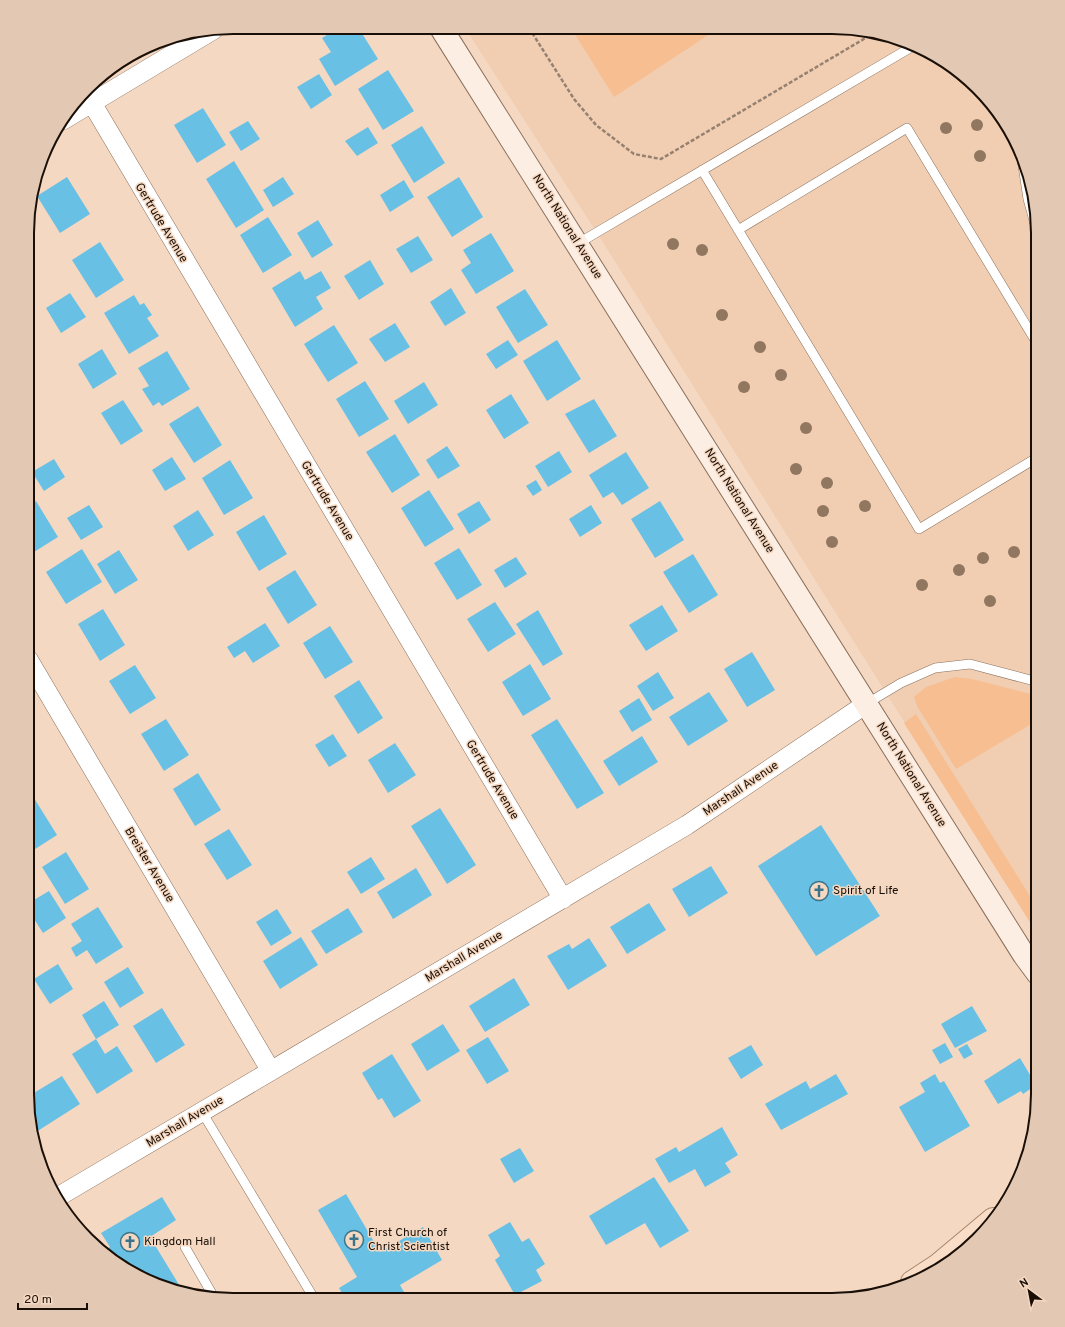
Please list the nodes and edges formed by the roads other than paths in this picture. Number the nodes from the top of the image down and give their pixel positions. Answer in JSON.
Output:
{"nodes":[{"id":1,"x":444,"y":34,"type":"edge"},
{"id":2,"x":201,"y":37,"type":"edge"},
{"id":3,"x":908,"y":49,"type":"edge"},
{"id":4,"x":88,"y":98,"type":"edge"},
{"id":5,"x":702,"y":170,"type":"junction"},
{"id":6,"x":738,"y":230,"type":"junction"},
{"id":7,"x":578,"y":244,"type":"junction"},
{"id":8,"x":1031,"y":333,"type":"edge"},
{"id":9,"x":1031,"y":461,"type":"edge"},
{"id":10,"x":34,"y":669,"type":"edge"},
{"id":11,"x":1031,"y":680,"type":"edge"},
{"id":12,"x":866,"y":704,"type":"junction"},
{"id":13,"x":562,"y":899,"type":"junction"},
{"id":14,"x":1031,"y":964,"type":"edge"},
{"id":15,"x":271,"y":1071,"type":"junction"},
{"id":16,"x":202,"y":1112,"type":"junction"},
{"id":17,"x":62,"y":1194,"type":"edge"},
{"id":18,"x":185,"y":1247,"type":"dead end"},
{"id":19,"x":211,"y":1292,"type":"edge"},
{"id":20,"x":311,"y":1293,"type":"edge"}],
"edges":[{"from":1,"to":7,"type":"street","name":"North National Avenue"},
{"from":2,"to":4,"type":"street"},
{"from":3,"to":5,"type":"lane"},
{"from":4,"to":13,"type":"street","name":"Gertrude Avenue"},
{"from":5,"to":6,"type":"lane"},
{"from":5,"to":7,"type":"lane"},
{"from":6,"to":8,"type":"lane"},
{"from":6,"to":9,"type":"lane"},
{"from":7,"to":12,"type":"street","name":"North National Avenue"},
{"from":10,"to":15,"type":"street","name":"Breister Avenue"},
{"from":11,"to":12,"type":"lane"},
{"from":12,"to":13,"type":"street","name":"Marshall Avenue"},
{"from":12,"to":14,"type":"street","name":"North National Avenue"},
{"from":13,"to":15,"type":"street","name":"Marshall Avenue"},
{"from":15,"to":16,"type":"street","name":"Marshall Avenue"},
{"from":16,"to":17,"type":"street","name":"Marshall Avenue"},
{"from":16,"to":20,"type":"lane"},
{"from":18,"to":19,"type":"lane"}]}
